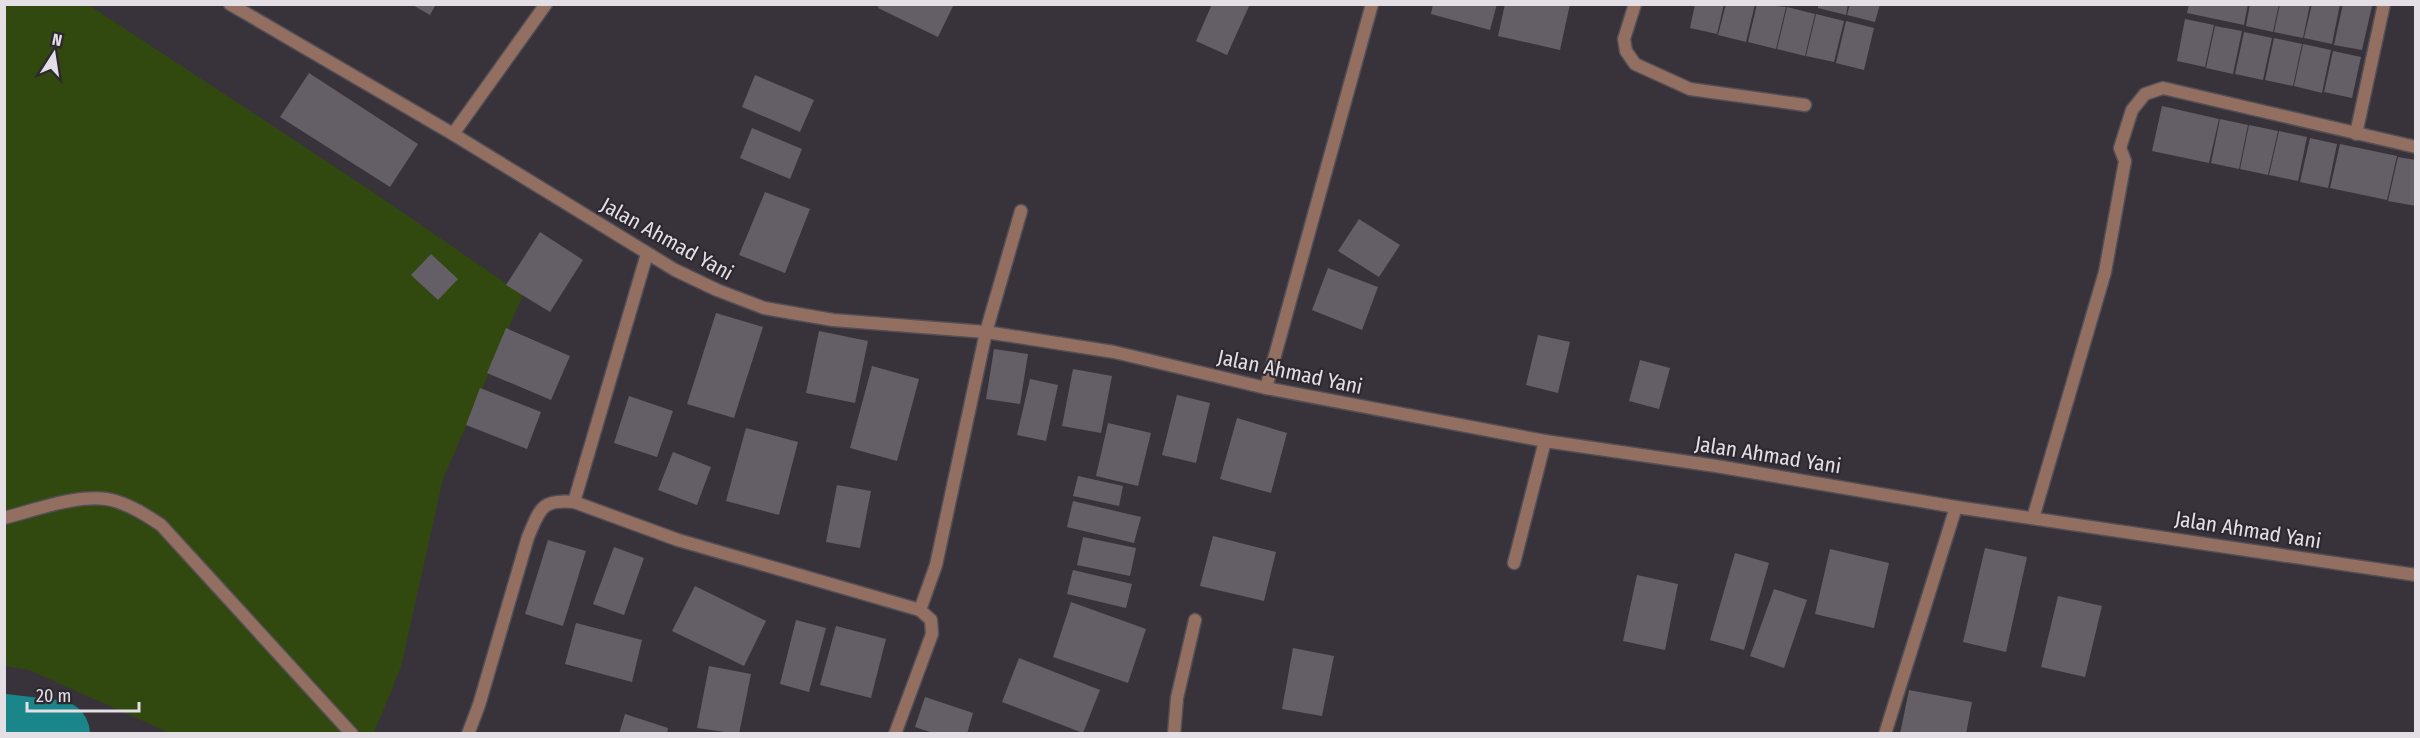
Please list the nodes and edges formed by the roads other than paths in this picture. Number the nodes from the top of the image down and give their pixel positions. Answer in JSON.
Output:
{"nodes":[{"id":1,"x":230,"y":4,"type":"edge"},
{"id":2,"x":546,"y":4,"type":"edge"},
{"id":3,"x":1372,"y":4,"type":"edge"},
{"id":4,"x":1635,"y":4,"type":"edge"},
{"id":5,"x":2384,"y":4,"type":"edge"},
{"id":6,"x":1805,"y":105,"type":"dead end"},
{"id":7,"x":453,"y":134,"type":"junction"},
{"id":8,"x":2356,"y":134,"type":"junction"},
{"id":9,"x":2415,"y":147,"type":"edge"},
{"id":10,"x":1021,"y":211,"type":"dead end"},
{"id":11,"x":647,"y":254,"type":"junction"},
{"id":12,"x":986,"y":332,"type":"junction"},
{"id":13,"x":1266,"y":388,"type":"junction"},
{"id":14,"x":1545,"y":441,"type":"junction"},
{"id":15,"x":574,"y":502,"type":"junction"},
{"id":16,"x":1956,"y":507,"type":"junction"},
{"id":17,"x":4,"y":518,"type":"edge"},
{"id":18,"x":2033,"y":518,"type":"junction"},
{"id":19,"x":1514,"y":563,"type":"dead end"},
{"id":20,"x":2415,"y":576,"type":"edge"},
{"id":21,"x":920,"y":610,"type":"junction"},
{"id":22,"x":1195,"y":620,"type":"dead end"},
{"id":23,"x":352,"y":734,"type":"edge"},
{"id":24,"x":468,"y":734,"type":"edge"},
{"id":25,"x":895,"y":734,"type":"edge"},
{"id":26,"x":1174,"y":734,"type":"edge"},
{"id":27,"x":1885,"y":734,"type":"edge"}],
"edges":[{"from":1,"to":7,"type":"street","name":"Jalan Ahmad Yani"},
{"from":2,"to":7,"type":"street"},
{"from":3,"to":13,"type":"street"},
{"from":4,"to":6,"type":"street"},
{"from":5,"to":8,"type":"street"},
{"from":7,"to":11,"type":"street","name":"Jalan Ahmad Yani"},
{"from":8,"to":9,"type":"street"},
{"from":8,"to":18,"type":"street"},
{"from":10,"to":12,"type":"street"},
{"from":11,"to":12,"type":"street","name":"Jalan Ahmad Yani"},
{"from":11,"to":15,"type":"street"},
{"from":12,"to":13,"type":"street","name":"Jalan Ahmad Yani"},
{"from":12,"to":21,"type":"street"},
{"from":13,"to":14,"type":"street","name":"Jalan Ahmad Yani"},
{"from":14,"to":16,"type":"street","name":"Jalan Ahmad Yani"},
{"from":14,"to":19,"type":"street"},
{"from":15,"to":21,"type":"street"},
{"from":15,"to":24,"type":"street"},
{"from":16,"to":18,"type":"street","name":"Jalan Ahmad Yani"},
{"from":16,"to":27,"type":"street"},
{"from":17,"to":23,"type":"street"},
{"from":18,"to":20,"type":"street","name":"Jalan Ahmad Yani"},
{"from":21,"to":25,"type":"street"},
{"from":22,"to":26,"type":"street"}]}
